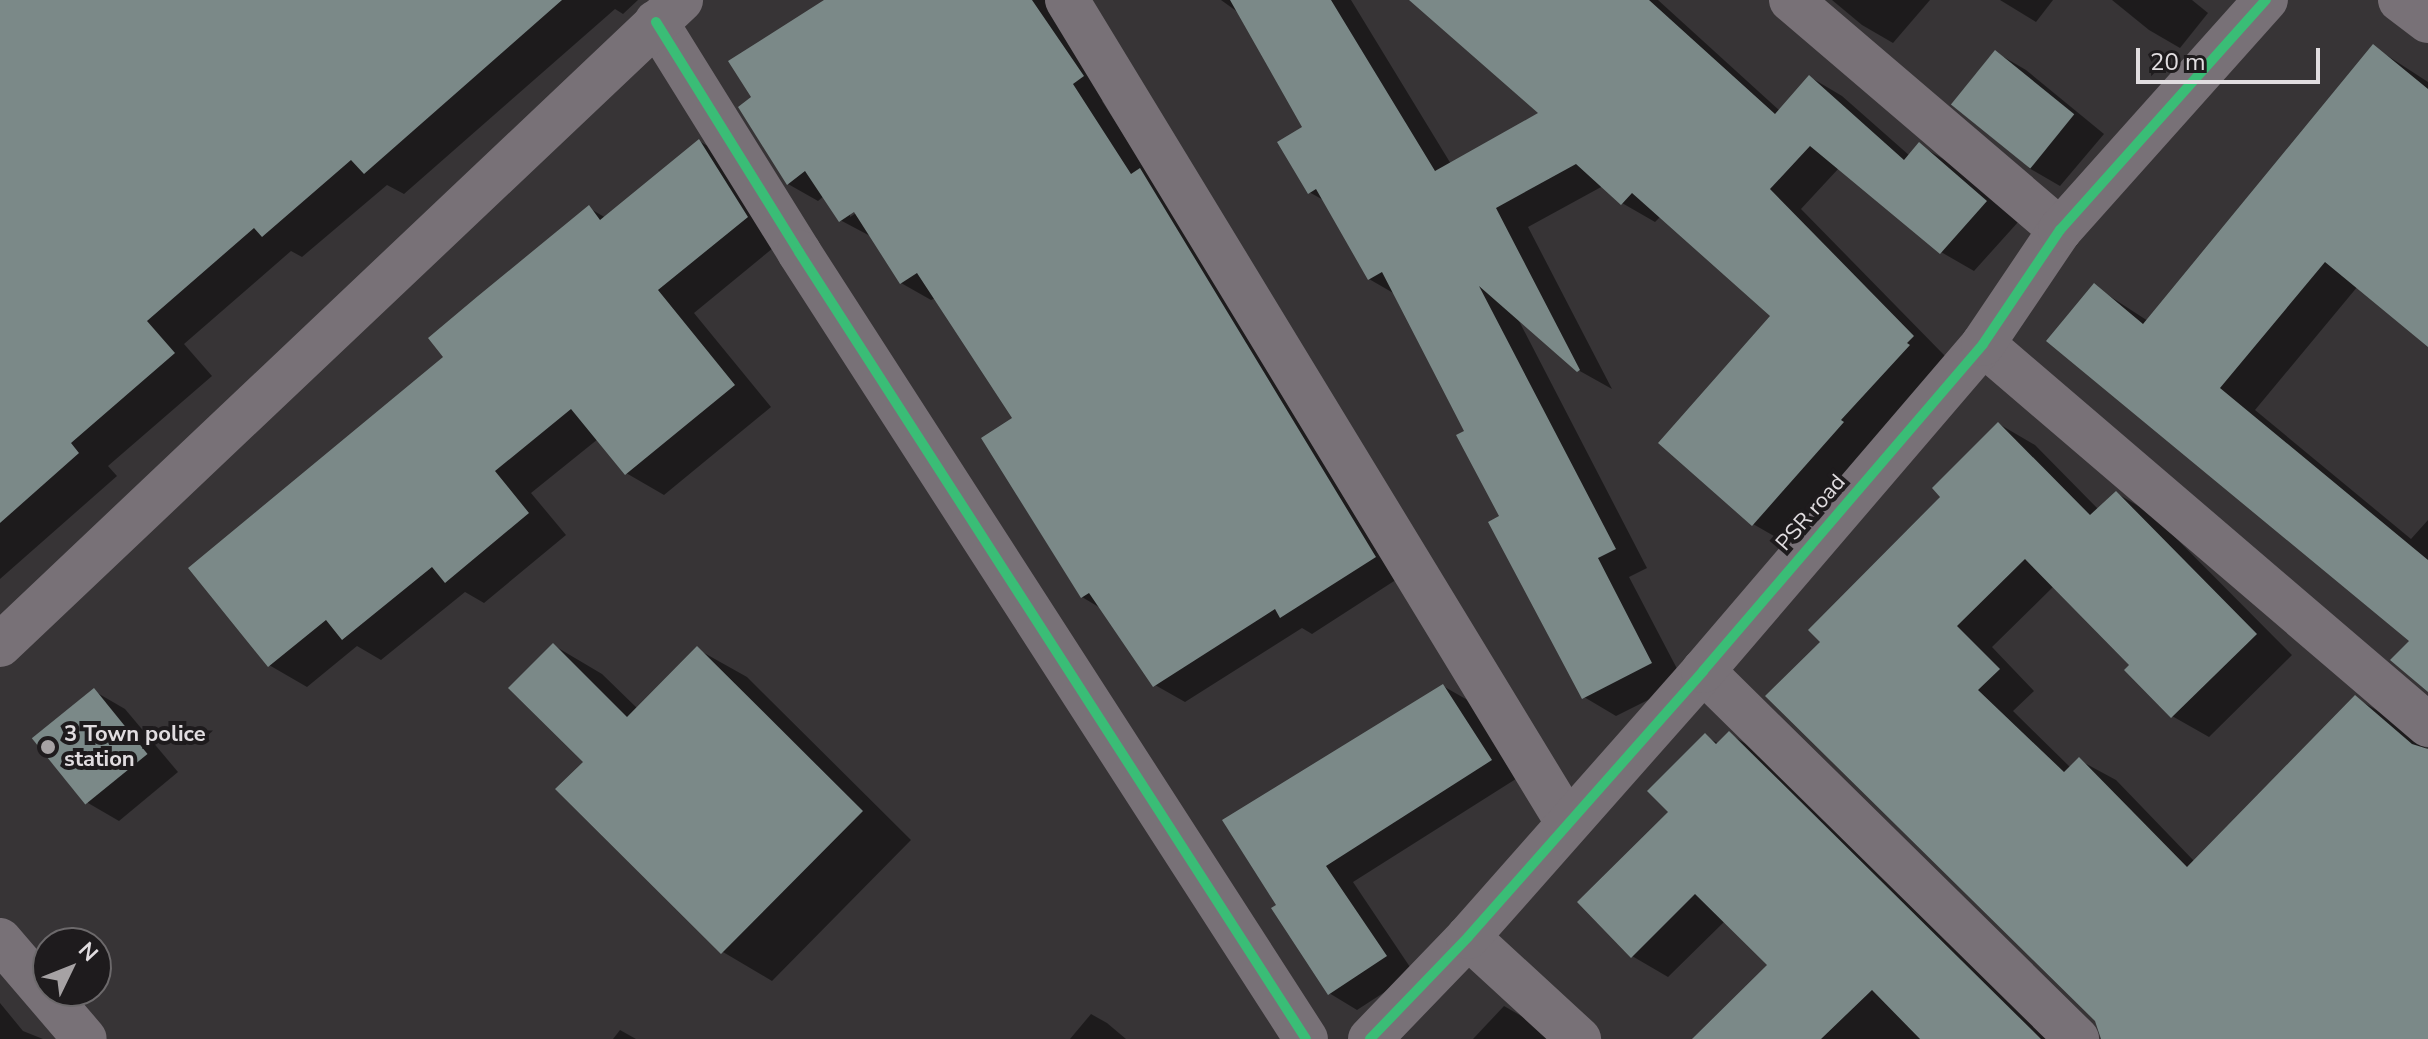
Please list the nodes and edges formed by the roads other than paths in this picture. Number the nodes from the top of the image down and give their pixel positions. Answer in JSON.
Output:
{"nodes":[{"id":1,"x":1067,"y":0,"type":"edge"},
{"id":2,"x":1791,"y":0,"type":"edge"},
{"id":3,"x":2266,"y":0,"type":"edge"},
{"id":4,"x":2400,"y":0,"type":"edge"},
{"id":5,"x":669,"y":11,"type":"edge"},
{"id":6,"x":2428,"y":21,"type":"edge"},
{"id":7,"x":2060,"y":230,"type":"junction"},
{"id":8,"x":1983,"y":344,"type":"junction"},
{"id":9,"x":0,"y":645,"type":"edge"},
{"id":10,"x":1703,"y":671,"type":"junction"},
{"id":11,"x":2428,"y":725,"type":"edge"},
{"id":12,"x":1567,"y":822,"type":"junction"},
{"id":13,"x":1468,"y":937,"type":"junction"},
{"id":14,"x":0,"y":940,"type":"edge"},
{"id":15,"x":85,"y":1039,"type":"edge"},
{"id":16,"x":1306,"y":1039,"type":"edge"},
{"id":17,"x":1370,"y":1039,"type":"edge"},
{"id":18,"x":1579,"y":1039,"type":"edge"},
{"id":19,"x":2077,"y":1039,"type":"edge"}],
"edges":[{"from":1,"to":12,"type":"street"},
{"from":2,"to":7,"type":"street"},
{"from":3,"to":7,"type":"street","name":"PSR road"},
{"from":4,"to":6,"type":"street"},
{"from":5,"to":9,"type":"street"},
{"from":5,"to":16,"type":"street"},
{"from":7,"to":8,"type":"street","name":"PSR road"},
{"from":8,"to":10,"type":"street","name":"PSR road"},
{"from":8,"to":11,"type":"street"},
{"from":10,"to":12,"type":"street","name":"PSR road"},
{"from":10,"to":19,"type":"street"},
{"from":12,"to":13,"type":"street","name":"PSR road"},
{"from":13,"to":17,"type":"street","name":"PSR road"},
{"from":13,"to":18,"type":"street"},
{"from":14,"to":15,"type":"street"}]}
